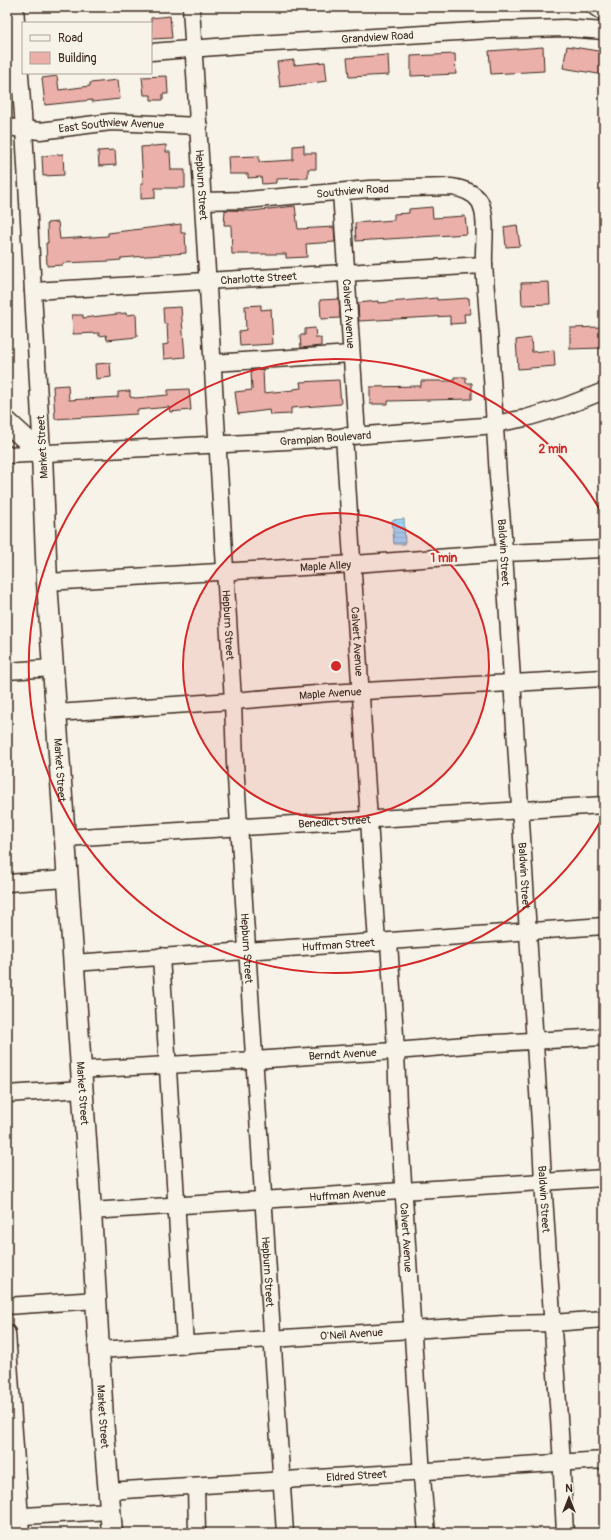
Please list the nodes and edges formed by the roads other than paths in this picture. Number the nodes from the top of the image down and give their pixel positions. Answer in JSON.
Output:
{"nodes":[{"id":1,"x":15,"y":7,"type":"edge"},
{"id":2,"x":191,"y":7,"type":"edge"},
{"id":3,"x":595,"y":7,"type":"edge"},
{"id":4,"x":604,"y":13,"type":"edge"},
{"id":5,"x":604,"y":31,"type":"edge"},
{"id":6,"x":192,"y":49,"type":"junction"},
{"id":7,"x":152,"y":52,"type":"edge"},
{"id":8,"x":21,"y":57,"type":"edge"},
{"id":9,"x":198,"y":126,"type":"junction"},
{"id":10,"x":7,"y":127,"type":"edge"},
{"id":11,"x":24,"y":129,"type":"junction"},
{"id":12,"x":341,"y":192,"type":"junction"},
{"id":13,"x":203,"y":201,"type":"junction"},
{"id":14,"x":484,"y":219,"type":"joint"},
{"id":15,"x":484,"y":265,"type":"junction"},
{"id":16,"x":346,"y":272,"type":"junction"},
{"id":17,"x":208,"y":282,"type":"junction"},
{"id":18,"x":33,"y":291,"type":"junction"},
{"id":19,"x":351,"y":354,"type":"junction"},
{"id":20,"x":213,"y":363,"type":"junction"},
{"id":21,"x":604,"y":391,"type":"edge"},
{"id":22,"x":7,"y":422,"type":"edge"},
{"id":23,"x":495,"y":425,"type":"junction"},
{"id":24,"x":351,"y":435,"type":"junction"},
{"id":25,"x":218,"y":443,"type":"junction"},
{"id":26,"x":42,"y":454,"type":"junction"},
{"id":27,"x":7,"y":455,"type":"edge"},
{"id":28,"x":604,"y":549,"type":"edge"},
{"id":29,"x":504,"y":553,"type":"junction"},
{"id":30,"x":354,"y":564,"type":"junction"},
{"id":31,"x":225,"y":571,"type":"junction"},
{"id":32,"x":47,"y":582,"type":"junction"},
{"id":33,"x":53,"y":668,"type":"junction"},
{"id":34,"x":7,"y":671,"type":"edge"},
{"id":35,"x":604,"y":678,"type":"edge"},
{"id":36,"x":513,"y":684,"type":"junction"},
{"id":37,"x":361,"y":691,"type":"junction"},
{"id":38,"x":233,"y":701,"type":"junction"},
{"id":39,"x":56,"y":713,"type":"junction"},
{"id":40,"x":604,"y":806,"type":"edge"},
{"id":41,"x":520,"y":810,"type":"junction"},
{"id":42,"x":368,"y":820,"type":"junction"},
{"id":43,"x":240,"y":827,"type":"junction"},
{"id":44,"x":65,"y":838,"type":"junction"},
{"id":45,"x":67,"y":879,"type":"junction"},
{"id":46,"x":7,"y":882,"type":"edge"},
{"id":47,"x":604,"y":926,"type":"edge"},
{"id":48,"x":528,"y":932,"type":"junction"},
{"id":49,"x":383,"y":942,"type":"junction"},
{"id":50,"x":248,"y":951,"type":"junction"},
{"id":51,"x":161,"y":956,"type":"junction"},
{"id":52,"x":73,"y":963,"type":"junction"},
{"id":53,"x":604,"y":1037,"type":"edge"},
{"id":54,"x":535,"y":1042,"type":"junction"},
{"id":55,"x":396,"y":1051,"type":"junction"},
{"id":56,"x":255,"y":1060,"type":"junction"},
{"id":57,"x":168,"y":1065,"type":"junction"},
{"id":58,"x":81,"y":1080,"type":"junction"},
{"id":59,"x":7,"y":1094,"type":"edge"},
{"id":60,"x":604,"y":1178,"type":"edge"},
{"id":61,"x":543,"y":1181,"type":"junction"},
{"id":62,"x":404,"y":1192,"type":"junction"},
{"id":63,"x":264,"y":1200,"type":"junction"},
{"id":64,"x":176,"y":1206,"type":"junction"},
{"id":65,"x":91,"y":1211,"type":"junction"},
{"id":66,"x":96,"y":1300,"type":"junction"},
{"id":67,"x":7,"y":1306,"type":"edge"},
{"id":68,"x":604,"y":1319,"type":"edge"},
{"id":69,"x":553,"y":1323,"type":"junction"},
{"id":70,"x":413,"y":1331,"type":"junction"},
{"id":71,"x":7,"y":1333,"type":"edge"},
{"id":72,"x":272,"y":1340,"type":"junction"},
{"id":73,"x":185,"y":1345,"type":"junction"},
{"id":74,"x":99,"y":1350,"type":"junction"},
{"id":75,"x":604,"y":1460,"type":"edge"},
{"id":76,"x":562,"y":1463,"type":"junction"},
{"id":77,"x":422,"y":1472,"type":"junction"},
{"id":78,"x":282,"y":1481,"type":"junction"},
{"id":79,"x":196,"y":1486,"type":"junction"},
{"id":80,"x":109,"y":1501,"type":"junction"},
{"id":81,"x":14,"y":1516,"type":"edge"},
{"id":82,"x":21,"y":1533,"type":"edge"},
{"id":83,"x":112,"y":1533,"type":"edge"},
{"id":84,"x":197,"y":1533,"type":"edge"},
{"id":85,"x":284,"y":1533,"type":"edge"},
{"id":86,"x":427,"y":1533,"type":"edge"},
{"id":87,"x":565,"y":1533,"type":"edge"}],
"edges":[{"from":1,"to":8,"type":"street","name":"Market Street"},
{"from":2,"to":6,"type":"street","name":"Hepburn Street"},
{"from":3,"to":4,"type":"street"},
{"from":5,"to":6,"type":"street","name":"Grandview Road"},
{"from":6,"to":7,"type":"street","name":"Grandview Road"},
{"from":6,"to":9,"type":"street","name":"Hepburn Street"},
{"from":8,"to":11,"type":"street","name":"Market Street"},
{"from":9,"to":11,"type":"street","name":"East Southview Avenue"},
{"from":9,"to":13,"type":"street","name":"Hepburn Street"},
{"from":10,"to":11,"type":"street","name":"East Southview Avenue"},
{"from":11,"to":18,"type":"street","name":"Market Street"},
{"from":12,"to":13,"type":"street","name":"Southview Road"},
{"from":12,"to":14,"type":"street","name":"Southview Road"},
{"from":12,"to":16,"type":"street","name":"Calvert Avenue"},
{"from":13,"to":17,"type":"street","name":"Hepburn Street"},
{"from":14,"to":15,"type":"street","name":"Baldwin Street"},
{"from":15,"to":16,"type":"street","name":"Charlotte Street"},
{"from":15,"to":23,"type":"street","name":"Baldwin Street"},
{"from":16,"to":17,"type":"street","name":"Charlotte Street"},
{"from":16,"to":19,"type":"street","name":"Calvert Avenue"},
{"from":17,"to":18,"type":"street","name":"Charlotte Street"},
{"from":17,"to":20,"type":"street","name":"Hepburn Street"},
{"from":18,"to":26,"type":"street","name":"Market Street"},
{"from":19,"to":20,"type":"street"},
{"from":19,"to":24,"type":"street","name":"Calvert Avenue"},
{"from":20,"to":25,"type":"street","name":"Hepburn Street"},
{"from":21,"to":23,"type":"street","name":"Grampian Boulevard"},
{"from":22,"to":26,"type":"main road"},
{"from":23,"to":24,"type":"street","name":"Grampian Boulevard"},
{"from":23,"to":29,"type":"street","name":"Baldwin Street"},
{"from":24,"to":25,"type":"street","name":"Grampian Boulevard"},
{"from":24,"to":30,"type":"street","name":"Calvert Avenue"},
{"from":25,"to":26,"type":"street","name":"Grampian Boulevard"},
{"from":25,"to":31,"type":"street","name":"Hepburn Street"},
{"from":26,"to":27,"type":"street","name":"Grampian Boulevard"},
{"from":26,"to":32,"type":"main road","name":"Market Street"},
{"from":28,"to":29,"type":"street","name":"Maple Alley"},
{"from":29,"to":30,"type":"street","name":"Maple Alley"},
{"from":29,"to":36,"type":"street","name":"Baldwin Street"},
{"from":30,"to":31,"type":"street","name":"Maple Alley"},
{"from":30,"to":37,"type":"street","name":"Calvert Avenue"},
{"from":31,"to":32,"type":"street","name":"Maple Alley"},
{"from":31,"to":38,"type":"street","name":"Hepburn Street"},
{"from":32,"to":33,"type":"main road","name":"Market Street"},
{"from":33,"to":34,"type":"street"},
{"from":33,"to":39,"type":"main road","name":"Market Street"},
{"from":35,"to":36,"type":"street","name":"Maple Avenue"},
{"from":36,"to":37,"type":"street","name":"Maple Avenue"},
{"from":36,"to":41,"type":"street","name":"Baldwin Street"},
{"from":37,"to":38,"type":"street","name":"Maple Avenue"},
{"from":37,"to":42,"type":"street","name":"Calvert Avenue"},
{"from":38,"to":39,"type":"street","name":"Maple Avenue"},
{"from":38,"to":43,"type":"street","name":"Hepburn Street"},
{"from":39,"to":44,"type":"main road","name":"Market Street"},
{"from":40,"to":41,"type":"street","name":"Benedict Street"},
{"from":41,"to":42,"type":"street","name":"Benedict Street"},
{"from":41,"to":48,"type":"street","name":"Baldwin Street"},
{"from":42,"to":43,"type":"street","name":"Benedict Street"},
{"from":42,"to":49,"type":"street","name":"Calvert Avenue"},
{"from":43,"to":44,"type":"street","name":"Benedict Street"},
{"from":43,"to":50,"type":"street","name":"Hepburn Street"},
{"from":44,"to":45,"type":"main road","name":"Market Street"},
{"from":45,"to":46,"type":"street"},
{"from":45,"to":52,"type":"main road","name":"Market Street"},
{"from":47,"to":48,"type":"street","name":"Huffman Street"},
{"from":48,"to":49,"type":"street","name":"Huffman Street"},
{"from":48,"to":54,"type":"street","name":"Baldwin Street"},
{"from":49,"to":50,"type":"street","name":"Huffman Street"},
{"from":49,"to":55,"type":"street","name":"Calvert Avenue"},
{"from":50,"to":51,"type":"street","name":"Huffman Street"},
{"from":50,"to":56,"type":"street","name":"Hepburn Street"},
{"from":51,"to":52,"type":"street","name":"Huffman Street"},
{"from":51,"to":57,"type":"street"},
{"from":52,"to":58,"type":"main road","name":"Market Street"},
{"from":53,"to":54,"type":"street","name":"Berndt Avenue"},
{"from":54,"to":55,"type":"street","name":"Berndt Avenue"},
{"from":54,"to":61,"type":"street","name":"Baldwin Street"},
{"from":55,"to":56,"type":"street","name":"Berndt Avenue"},
{"from":55,"to":62,"type":"street","name":"Calvert Avenue"},
{"from":56,"to":57,"type":"street","name":"Berndt Avenue"},
{"from":56,"to":63,"type":"street","name":"Hepburn Street"},
{"from":57,"to":58,"type":"street","name":"Berndt Avenue"},
{"from":57,"to":64,"type":"street"},
{"from":58,"to":59,"type":"street","name":"Berndt Avenue"},
{"from":58,"to":65,"type":"main road","name":"Market Street"},
{"from":60,"to":61,"type":"street","name":"Huffman Avenue"},
{"from":61,"to":62,"type":"street","name":"Huffman Avenue"},
{"from":61,"to":69,"type":"street","name":"Baldwin Street"},
{"from":62,"to":63,"type":"street","name":"Huffman Avenue"},
{"from":62,"to":70,"type":"street","name":"Calvert Avenue"},
{"from":63,"to":64,"type":"street","name":"Huffman Avenue"},
{"from":63,"to":72,"type":"street","name":"Hepburn Street"},
{"from":64,"to":65,"type":"street","name":"Huffman Avenue"},
{"from":64,"to":73,"type":"street"},
{"from":65,"to":66,"type":"main road","name":"Market Street"},
{"from":66,"to":67,"type":"street"},
{"from":66,"to":74,"type":"main road","name":"Market Street"},
{"from":68,"to":69,"type":"street","name":"O'Neil Avenue"},
{"from":69,"to":70,"type":"street","name":"O'Neil Avenue"},
{"from":69,"to":76,"type":"street","name":"Baldwin Street"},
{"from":70,"to":72,"type":"street","name":"O'Neil Avenue"},
{"from":70,"to":77,"type":"street","name":"Calvert Avenue"},
{"from":71,"to":81,"type":"street"},
{"from":72,"to":73,"type":"street","name":"O'Neil Avenue"},
{"from":72,"to":78,"type":"street","name":"Hepburn Street"},
{"from":73,"to":74,"type":"street","name":"O'Neil Avenue"},
{"from":74,"to":80,"type":"main road","name":"Market Street"},
{"from":75,"to":76,"type":"street","name":"Eldred Street"},
{"from":76,"to":77,"type":"street","name":"Eldred Street"},
{"from":76,"to":87,"type":"street","name":"Baldwin Street"},
{"from":77,"to":78,"type":"street","name":"Eldred Street"},
{"from":77,"to":86,"type":"street","name":"Calvert Avenue"},
{"from":78,"to":79,"type":"street","name":"Eldred Street"},
{"from":78,"to":85,"type":"street","name":"Hepburn Street"},
{"from":79,"to":80,"type":"street","name":"Eldred Street"},
{"from":79,"to":84,"type":"street"},
{"from":80,"to":81,"type":"street","name":"Eldred Street"},
{"from":80,"to":83,"type":"main road","name":"Market Street"},
{"from":81,"to":82,"type":"street"}]}
